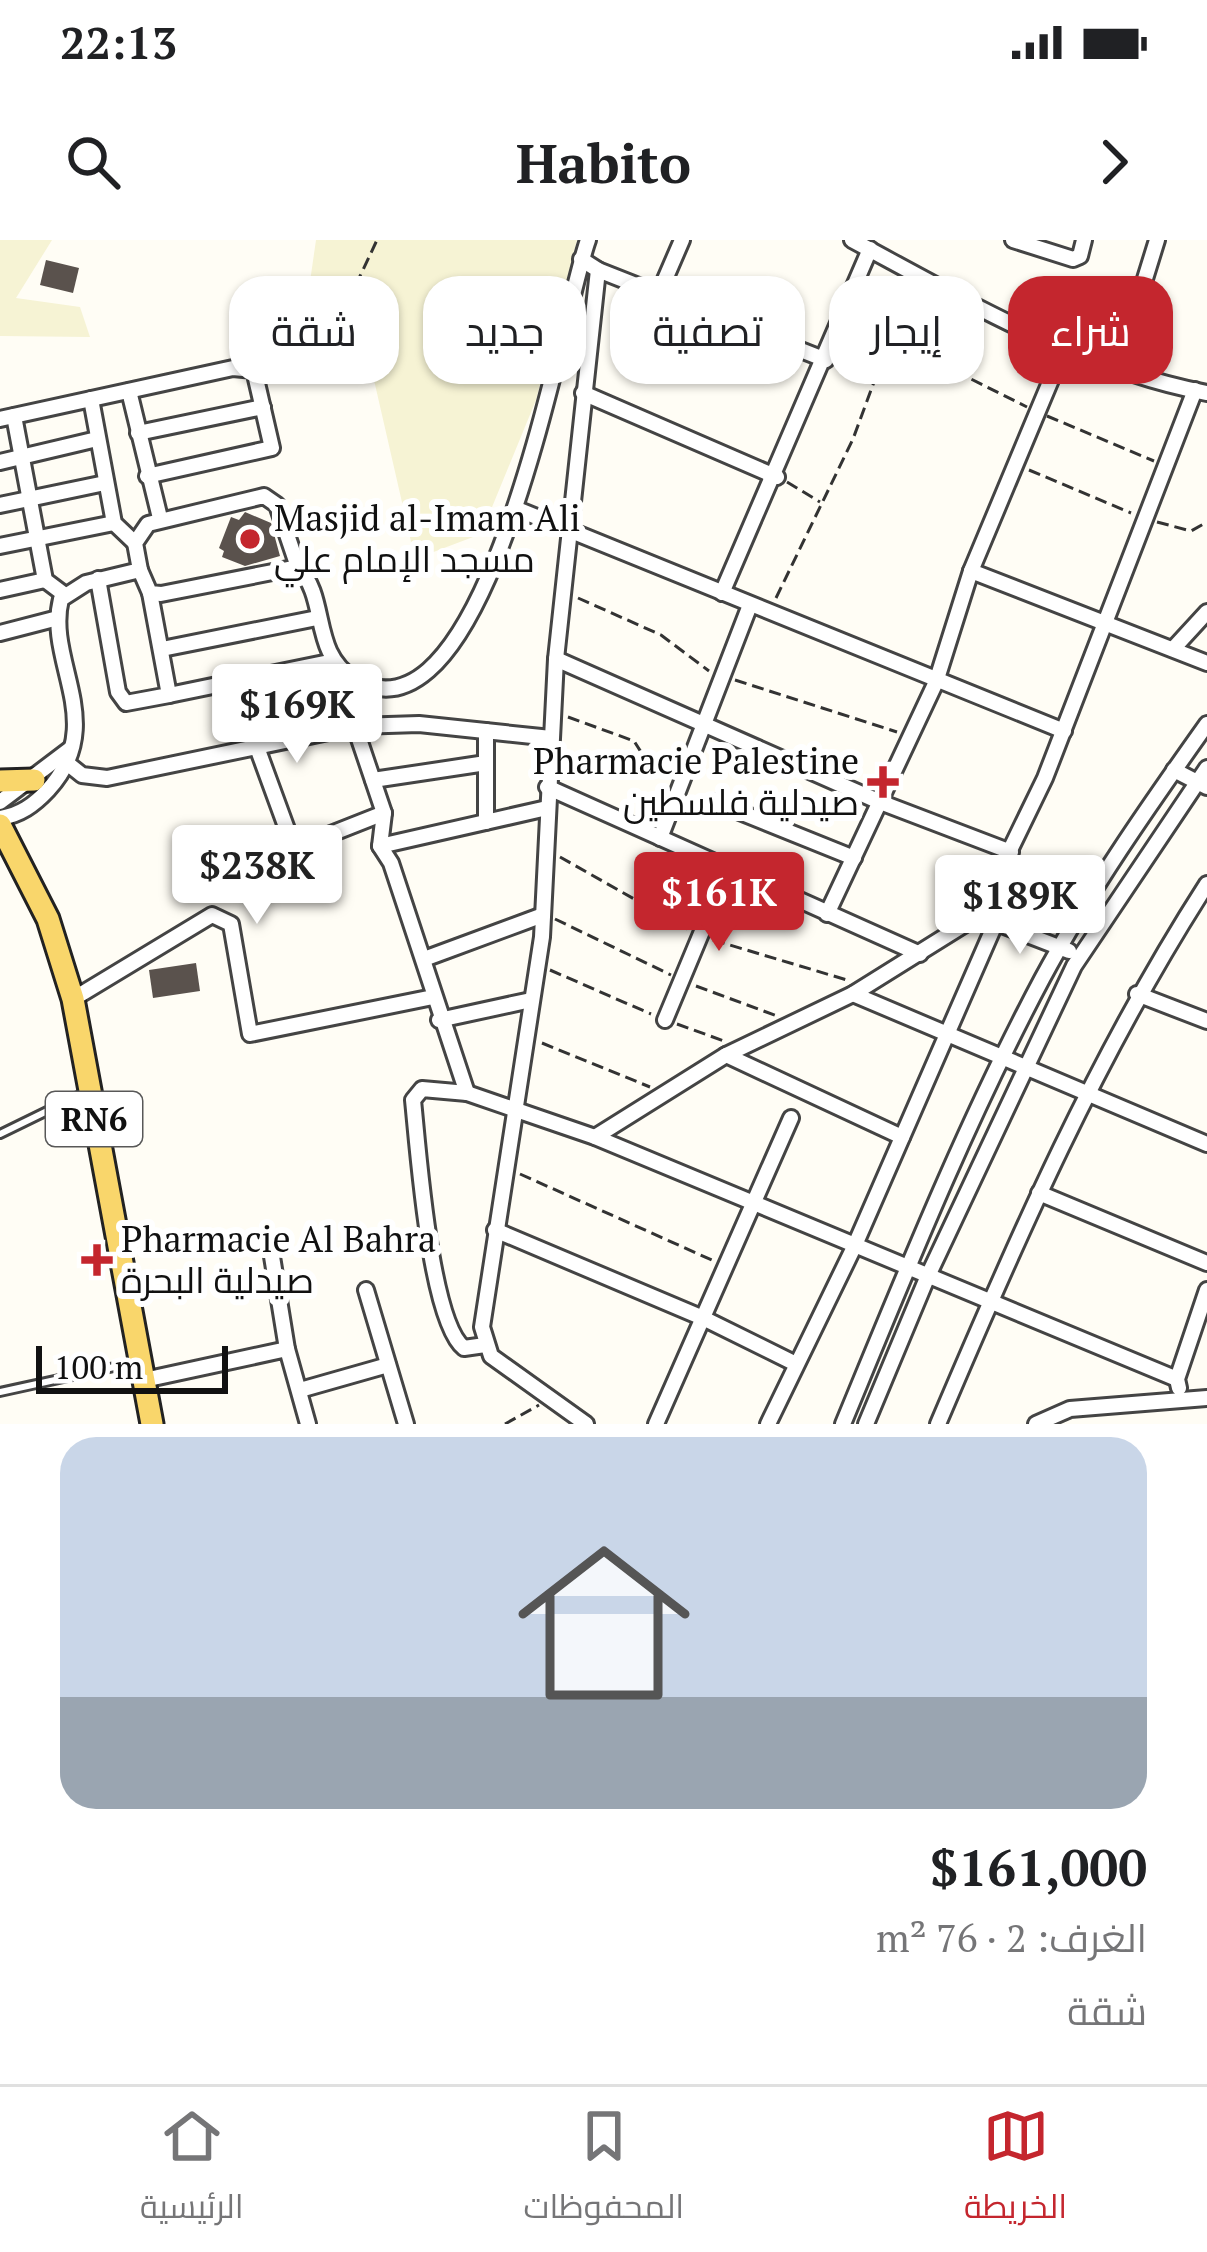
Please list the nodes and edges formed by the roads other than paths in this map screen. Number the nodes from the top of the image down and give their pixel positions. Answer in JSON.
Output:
{"nodes":[{"id":1,"x":588,"y":240,"type":"edge"},
{"id":2,"x":682,"y":240,"type":"edge"},
{"id":3,"x":852,"y":240,"type":"edge"},
{"id":4,"x":1013,"y":240,"type":"edge"},
{"id":5,"x":1084,"y":240,"type":"edge"},
{"id":6,"x":1157,"y":240,"type":"edge"},
{"id":7,"x":1035,"y":245,"type":"edge"},
{"id":8,"x":870,"y":249,"type":"junction"},
{"id":9,"x":581,"y":260,"type":"junction"},
{"id":10,"x":598,"y":270,"type":"junction"},
{"id":11,"x":616,"y":276,"type":"edge"},
{"id":12,"x":666,"y":276,"type":"edge"},
{"id":13,"x":1146,"y":276,"type":"edge"},
{"id":14,"x":1008,"y":317,"type":"edge"},
{"id":15,"x":805,"y":351,"type":"edge"},
{"id":16,"x":826,"y":360,"type":"junction"},
{"id":17,"x":1050,"y":384,"type":"edge"},
{"id":18,"x":129,"y":391,"type":"junction"},
{"id":19,"x":1201,"y":392,"type":"edge"},
{"id":20,"x":583,"y":393,"type":"junction"},
{"id":21,"x":91,"y":399,"type":"junction"},
{"id":22,"x":263,"y":407,"type":"junction"},
{"id":23,"x":7,"y":417,"type":"edge"},
{"id":24,"x":138,"y":433,"type":"junction"},
{"id":25,"x":97,"y":440,"type":"junction"},
{"id":26,"x":22,"y":457,"type":"junction"},
{"id":27,"x":0,"y":462,"type":"edge"},
{"id":28,"x":147,"y":476,"type":"junction"},
{"id":29,"x":777,"y":477,"type":"junction"},
{"id":30,"x":105,"y":483,"type":"junction"},
{"id":31,"x":30,"y":498,"type":"junction"},
{"id":32,"x":0,"y":505,"type":"edge"},
{"id":33,"x":518,"y":509,"type":"junction"},
{"id":34,"x":160,"y":518,"type":"junction"},
{"id":35,"x":114,"y":523,"type":"junction"},
{"id":36,"x":568,"y":531,"type":"junction"},
{"id":37,"x":37,"y":537,"type":"junction"},
{"id":38,"x":135,"y":543,"type":"junction"},
{"id":39,"x":0,"y":546,"type":"edge"},
{"id":40,"x":298,"y":567,"type":"junction"},
{"id":41,"x":140,"y":570,"type":"junction"},
{"id":42,"x":971,"y":571,"type":"junction"},
{"id":43,"x":45,"y":580,"type":"junction"},
{"id":44,"x":98,"y":580,"type":"junction"},
{"id":45,"x":0,"y":590,"type":"edge"},
{"id":46,"x":150,"y":592,"type":"junction"},
{"id":47,"x":722,"y":593,"type":"junction"},
{"id":48,"x":65,"y":595,"type":"junction"},
{"id":49,"x":750,"y":605,"type":"junction"},
{"id":50,"x":1207,"y":612,"type":"edge"},
{"id":51,"x":317,"y":617,"type":"junction"},
{"id":52,"x":58,"y":618,"type":"junction"},
{"id":53,"x":1101,"y":622,"type":"junction"},
{"id":54,"x":0,"y":633,"type":"edge"},
{"id":55,"x":162,"y":649,"type":"junction"},
{"id":56,"x":1173,"y":649,"type":"junction"},
{"id":57,"x":556,"y":659,"type":"junction"},
{"id":58,"x":334,"y":661,"type":"junction"},
{"id":59,"x":1207,"y":663,"type":"edge"},
{"id":60,"x":936,"y":682,"type":"junction"},
{"id":61,"x":375,"y":685,"type":"junction"},
{"id":62,"x":170,"y":695,"type":"junction"},
{"id":63,"x":704,"y":720,"type":"junction"},
{"id":64,"x":1207,"y":724,"type":"edge"},
{"id":65,"x":357,"y":726,"type":"junction"},
{"id":66,"x":486,"y":731,"type":"junction"},
{"id":67,"x":1064,"y":731,"type":"junction"},
{"id":68,"x":551,"y":738,"type":"junction"},
{"id":69,"x":258,"y":751,"type":"junction"},
{"id":70,"x":68,"y":756,"type":"junction"},
{"id":71,"x":486,"y":763,"type":"junction"},
{"id":72,"x":1207,"y":768,"type":"edge"},
{"id":73,"x":1174,"y":770,"type":"junction"},
{"id":74,"x":34,"y":779,"type":"junction"},
{"id":75,"x":373,"y":780,"type":"junction"},
{"id":76,"x":0,"y":781,"type":"edge"},
{"id":77,"x":1202,"y":785,"type":"edge"},
{"id":78,"x":548,"y":787,"type":"junction"},
{"id":79,"x":0,"y":802,"type":"edge"},
{"id":80,"x":715,"y":802,"type":"dead end"},
{"id":81,"x":880,"y":802,"type":"junction"},
{"id":82,"x":547,"y":808,"type":"junction"},
{"id":83,"x":384,"y":813,"type":"junction"},
{"id":84,"x":0,"y":821,"type":"edge"},
{"id":85,"x":486,"y":822,"type":"junction"},
{"id":86,"x":660,"y":838,"type":"junction"},
{"id":87,"x":380,"y":846,"type":"junction"},
{"id":88,"x":1011,"y":852,"type":"junction"},
{"id":89,"x":854,"y":858,"type":"junction"},
{"id":90,"x":728,"y":869,"type":"junction"},
{"id":91,"x":1204,"y":895,"type":"edge"},
{"id":92,"x":827,"y":914,"type":"junction"},
{"id":93,"x":543,"y":915,"type":"junction"},
{"id":94,"x":978,"y":916,"type":"junction"},
{"id":95,"x":996,"y":922,"type":"junction"},
{"id":96,"x":1060,"y":946,"type":"junction"},
{"id":97,"x":920,"y":954,"type":"junction"},
{"id":98,"x":1079,"y":956,"type":"junction"},
{"id":99,"x":424,"y":959,"type":"junction"},
{"id":100,"x":853,"y":994,"type":"junction"},
{"id":101,"x":1137,"y":994,"type":"junction"},
{"id":102,"x":433,"y":997,"type":"junction"},
{"id":103,"x":73,"y":999,"type":"junction"},
{"id":104,"x":531,"y":1000,"type":"junction"},
{"id":105,"x":439,"y":1020,"type":"junction"},
{"id":106,"x":664,"y":1020,"type":"road end"},
{"id":107,"x":1207,"y":1021,"type":"edge"},
{"id":108,"x":947,"y":1034,"type":"junction"},
{"id":109,"x":726,"y":1055,"type":"junction"},
{"id":110,"x":1004,"y":1059,"type":"junction"},
{"id":111,"x":1025,"y":1068,"type":"junction"},
{"id":112,"x":89,"y":1090,"type":"junction"},
{"id":113,"x":1087,"y":1091,"type":"junction"},
{"id":114,"x":467,"y":1093,"type":"junction"},
{"id":115,"x":513,"y":1107,"type":"junction"},
{"id":116,"x":791,"y":1118,"type":"dead end"},
{"id":117,"x":0,"y":1134,"type":"edge"},
{"id":118,"x":595,"y":1137,"type":"junction"},
{"id":119,"x":902,"y":1137,"type":"junction"},
{"id":120,"x":1207,"y":1144,"type":"edge"},
{"id":121,"x":1039,"y":1193,"type":"junction"},
{"id":122,"x":754,"y":1204,"type":"junction"},
{"id":123,"x":495,"y":1230,"type":"junction"},
{"id":124,"x":269,"y":1238,"type":"dead end"},
{"id":125,"x":855,"y":1245,"type":"junction"},
{"id":126,"x":1207,"y":1263,"type":"edge"},
{"id":127,"x":907,"y":1269,"type":"junction"},
{"id":128,"x":927,"y":1278,"type":"junction"},
{"id":129,"x":366,"y":1290,"type":"dead end"},
{"id":130,"x":1207,"y":1290,"type":"edge"},
{"id":131,"x":989,"y":1303,"type":"junction"},
{"id":132,"x":704,"y":1318,"type":"junction"},
{"id":133,"x":485,"y":1346,"type":"junction"},
{"id":134,"x":287,"y":1348,"type":"junction"},
{"id":135,"x":796,"y":1364,"type":"junction"},
{"id":136,"x":388,"y":1365,"type":"junction"},
{"id":137,"x":142,"y":1371,"type":"junction"},
{"id":138,"x":1177,"y":1379,"type":"junction"},
{"id":139,"x":300,"y":1390,"type":"junction"},
{"id":140,"x":0,"y":1392,"type":"edge"},
{"id":141,"x":1207,"y":1398,"type":"edge"},
{"id":142,"x":1183,"y":1399,"type":"junction"},
{"id":143,"x":152,"y":1424,"type":"edge"},
{"id":144,"x":308,"y":1424,"type":"edge"},
{"id":145,"x":406,"y":1424,"type":"edge"},
{"id":146,"x":586,"y":1424,"type":"edge"},
{"id":147,"x":656,"y":1424,"type":"edge"},
{"id":148,"x":768,"y":1424,"type":"edge"},
{"id":149,"x":843,"y":1424,"type":"edge"},
{"id":150,"x":866,"y":1424,"type":"edge"},
{"id":151,"x":938,"y":1424,"type":"edge"},
{"id":152,"x":1036,"y":1424,"type":"edge"}],
"edges":[{"from":1,"to":9,"type":"street"},
{"from":2,"to":12,"type":"street"},
{"from":3,"to":8,"type":"street"},
{"from":4,"to":7,"type":"street"},
{"from":5,"to":7,"type":"street"},
{"from":6,"to":13,"type":"street"},
{"from":8,"to":14,"type":"street"},
{"from":8,"to":16,"type":"street"},
{"from":9,"to":10,"type":"street"},
{"from":9,"to":33,"type":"street"},
{"from":10,"to":11,"type":"street"},
{"from":10,"to":20,"type":"street"},
{"from":15,"to":16,"type":"street"},
{"from":16,"to":29,"type":"street"},
{"from":17,"to":42,"type":"street"},
{"from":18,"to":21,"type":"street"},
{"from":18,"to":22,"type":"street"},
{"from":18,"to":24,"type":"street"},
{"from":19,"to":53,"type":"street"},
{"from":20,"to":29,"type":"street"},
{"from":20,"to":36,"type":"street"},
{"from":21,"to":23,"type":"street"},
{"from":21,"to":25,"type":"street"},
{"from":22,"to":24,"type":"street"},
{"from":22,"to":28,"type":"street"},
{"from":23,"to":26,"type":"street"},
{"from":24,"to":28,"type":"street"},
{"from":25,"to":26,"type":"street"},
{"from":25,"to":30,"type":"street"},
{"from":26,"to":27,"type":"street"},
{"from":26,"to":31,"type":"street"},
{"from":28,"to":34,"type":"street"},
{"from":29,"to":47,"type":"street"},
{"from":30,"to":31,"type":"street"},
{"from":30,"to":35,"type":"street"},
{"from":31,"to":32,"type":"street"},
{"from":31,"to":37,"type":"street"},
{"from":33,"to":36,"type":"street"},
{"from":33,"to":61,"type":"street"},
{"from":34,"to":38,"type":"street"},
{"from":34,"to":40,"type":"street"},
{"from":35,"to":37,"type":"street"},
{"from":35,"to":38,"type":"street"},
{"from":36,"to":47,"type":"street"},
{"from":36,"to":57,"type":"street"},
{"from":37,"to":39,"type":"street"},
{"from":37,"to":43,"type":"street"},
{"from":38,"to":41,"type":"street"},
{"from":40,"to":46,"type":"street"},
{"from":40,"to":51,"type":"street"},
{"from":41,"to":44,"type":"street"},
{"from":41,"to":46,"type":"street"},
{"from":42,"to":53,"type":"street"},
{"from":42,"to":60,"type":"street"},
{"from":43,"to":45,"type":"street"},
{"from":43,"to":48,"type":"street"},
{"from":44,"to":48,"type":"street"},
{"from":44,"to":62,"type":"street"},
{"from":46,"to":55,"type":"street"},
{"from":47,"to":49,"type":"street"},
{"from":48,"to":52,"type":"street"},
{"from":49,"to":60,"type":"street"},
{"from":49,"to":63,"type":"street"},
{"from":50,"to":56,"type":"street"},
{"from":51,"to":55,"type":"street"},
{"from":51,"to":58,"type":"street"},
{"from":52,"to":54,"type":"street"},
{"from":52,"to":70,"type":"street"},
{"from":53,"to":56,"type":"street"},
{"from":53,"to":67,"type":"street"},
{"from":55,"to":62,"type":"street"},
{"from":56,"to":59,"type":"street"},
{"from":57,"to":63,"type":"street"},
{"from":57,"to":68,"type":"street"},
{"from":58,"to":61,"type":"street"},
{"from":58,"to":62,"type":"street"},
{"from":60,"to":67,"type":"street"},
{"from":60,"to":81,"type":"street"},
{"from":61,"to":65,"type":"street"},
{"from":63,"to":81,"type":"street"},
{"from":63,"to":86,"type":"street"},
{"from":64,"to":73,"type":"street"},
{"from":65,"to":66,"type":"street"},
{"from":65,"to":69,"type":"street"},
{"from":65,"to":75,"type":"street"},
{"from":66,"to":68,"type":"street"},
{"from":66,"to":71,"type":"street"},
{"from":67,"to":88,"type":"street"},
{"from":68,"to":78,"type":"street"},
{"from":69,"to":70,"type":"street"},
{"from":69,"to":83,"type":"street"},
{"from":70,"to":74,"type":"street"},
{"from":70,"to":84,"type":"street"},
{"from":71,"to":75,"type":"street"},
{"from":71,"to":85,"type":"street"},
{"from":72,"to":77,"type":"street"},
{"from":73,"to":77,"type":"street"},
{"from":73,"to":96,"type":"street"},
{"from":74,"to":76,"type":"main road"},
{"from":74,"to":79,"type":"street"},
{"from":75,"to":83,"type":"street"},
{"from":77,"to":98,"type":"street"},
{"from":78,"to":82,"type":"street"},
{"from":78,"to":86,"type":"street"},
{"from":80,"to":89,"type":"street"},
{"from":81,"to":88,"type":"street"},
{"from":81,"to":89,"type":"street"},
{"from":82,"to":85,"type":"street"},
{"from":82,"to":93,"type":"street"},
{"from":83,"to":87,"type":"street"},
{"from":84,"to":103,"type":"main road","number":"RN6"},
{"from":85,"to":87,"type":"street"},
{"from":86,"to":90,"type":"street"},
{"from":87,"to":99,"type":"street"},
{"from":88,"to":94,"type":"street"},
{"from":89,"to":92,"type":"street"},
{"from":90,"to":92,"type":"street"},
{"from":90,"to":106,"type":"street"},
{"from":91,"to":101,"type":"street"},
{"from":92,"to":97,"type":"street"},
{"from":93,"to":99,"type":"street"},
{"from":93,"to":104,"type":"street"},
{"from":94,"to":95,"type":"street"},
{"from":94,"to":97,"type":"street"},
{"from":95,"to":96,"type":"street"},
{"from":95,"to":108,"type":"street"},
{"from":96,"to":98,"type":"street"},
{"from":96,"to":110,"type":"street"},
{"from":97,"to":100,"type":"street"},
{"from":98,"to":111,"type":"street"},
{"from":99,"to":102,"type":"street"},
{"from":100,"to":108,"type":"street"},
{"from":100,"to":109,"type":"street"},
{"from":101,"to":107,"type":"street"},
{"from":101,"to":113,"type":"street"},
{"from":102,"to":103,"type":"street"},
{"from":102,"to":105,"type":"street"},
{"from":103,"to":112,"type":"main road","number":"RN6"},
{"from":104,"to":105,"type":"street"},
{"from":104,"to":115,"type":"street"},
{"from":105,"to":114,"type":"street"},
{"from":108,"to":110,"type":"street"},
{"from":108,"to":119,"type":"street"},
{"from":109,"to":118,"type":"street"},
{"from":109,"to":119,"type":"street"},
{"from":110,"to":111,"type":"street"},
{"from":110,"to":127,"type":"street"},
{"from":111,"to":113,"type":"street"},
{"from":111,"to":128,"type":"street"},
{"from":112,"to":117,"type":"lane"},
{"from":112,"to":137,"type":"main road","number":"RN6"},
{"from":113,"to":120,"type":"street"},
{"from":113,"to":121,"type":"street"},
{"from":114,"to":115,"type":"street"},
{"from":114,"to":133,"type":"street"},
{"from":115,"to":118,"type":"street"},
{"from":115,"to":123,"type":"street"},
{"from":116,"to":122,"type":"street"},
{"from":118,"to":122,"type":"street"},
{"from":119,"to":125,"type":"street"},
{"from":121,"to":126,"type":"street"},
{"from":121,"to":131,"type":"street"},
{"from":122,"to":125,"type":"street"},
{"from":122,"to":132,"type":"street"},
{"from":123,"to":132,"type":"street"},
{"from":123,"to":133,"type":"street"},
{"from":124,"to":134,"type":"street"},
{"from":125,"to":127,"type":"street"},
{"from":125,"to":135,"type":"street"},
{"from":127,"to":128,"type":"street"},
{"from":127,"to":149,"type":"street"},
{"from":128,"to":131,"type":"street"},
{"from":128,"to":150,"type":"street"},
{"from":129,"to":136,"type":"street"},
{"from":130,"to":138,"type":"street"},
{"from":131,"to":138,"type":"street"},
{"from":131,"to":151,"type":"street"},
{"from":132,"to":135,"type":"street"},
{"from":132,"to":147,"type":"street"},
{"from":133,"to":146,"type":"street"},
{"from":134,"to":137,"type":"street"},
{"from":134,"to":139,"type":"street"},
{"from":135,"to":148,"type":"street"},
{"from":136,"to":139,"type":"street"},
{"from":136,"to":145,"type":"street"},
{"from":137,"to":140,"type":"lane"},
{"from":137,"to":143,"type":"main road","number":"RN6"},
{"from":138,"to":142,"type":"street"},
{"from":139,"to":144,"type":"street"},
{"from":141,"to":142,"type":"street"},
{"from":142,"to":152,"type":"street"}]}
